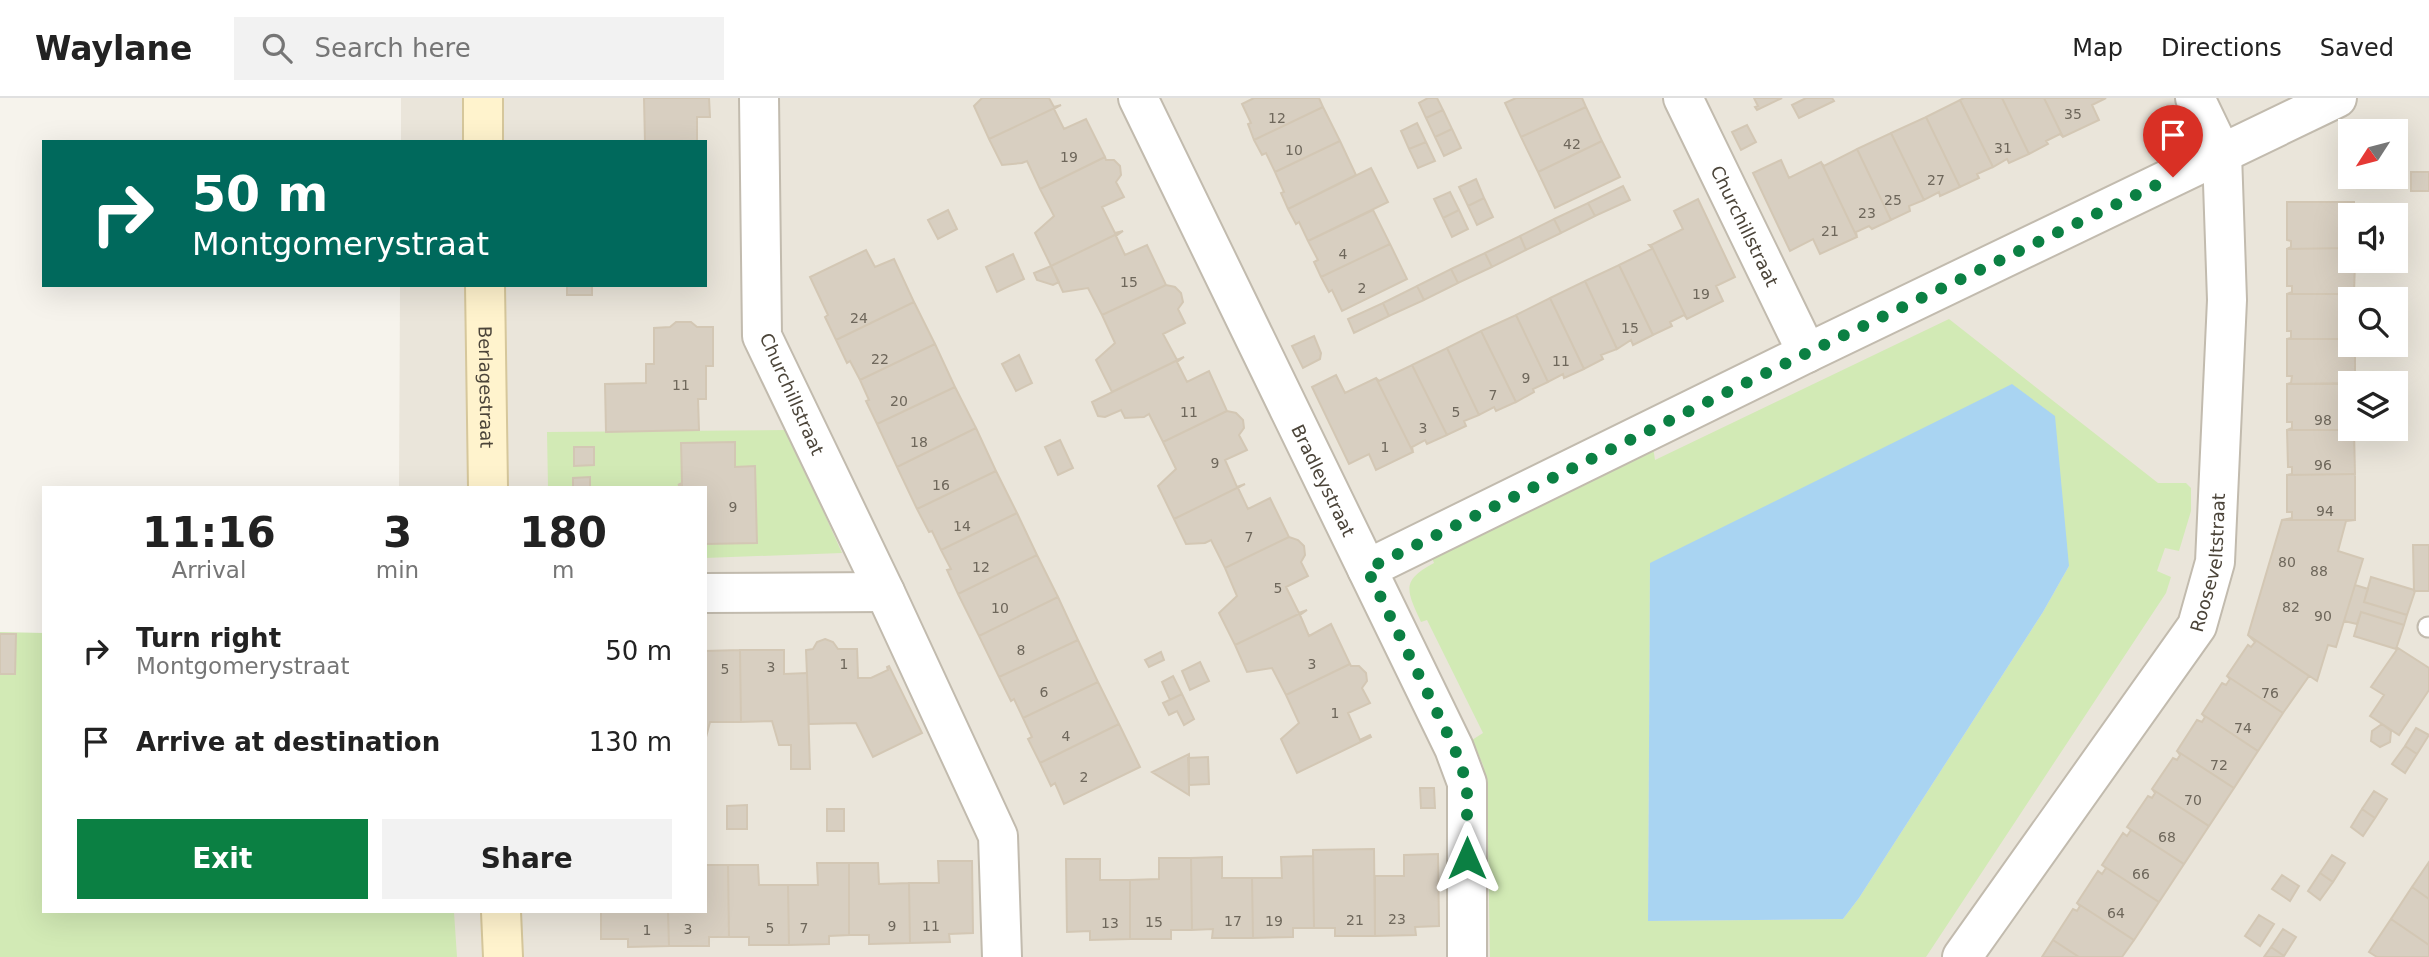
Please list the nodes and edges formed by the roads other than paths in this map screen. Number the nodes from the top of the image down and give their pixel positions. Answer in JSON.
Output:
{"nodes":[{"id":1,"x":483,"y":98,"type":"edge"},
{"id":2,"x":759,"y":98,"type":"edge"},
{"id":3,"x":1138,"y":98,"type":"edge"},
{"id":4,"x":1683,"y":98,"type":"edge"},
{"id":5,"x":2195,"y":98,"type":"edge"},
{"id":6,"x":2337,"y":98,"type":"edge"},
{"id":7,"x":483,"y":140,"type":"edge"},
{"id":8,"x":2222,"y":154,"type":"junction"},
{"id":9,"x":485,"y":287,"type":"edge"},
{"id":10,"x":1807,"y":353,"type":"junction"},
{"id":11,"x":488,"y":486,"type":"edge"},
{"id":12,"x":1367,"y":569,"type":"junction"},
{"id":13,"x":885,"y":592,"type":"junction"},
{"id":14,"x":707,"y":593,"type":"edge"},
{"id":15,"x":501,"y":913,"type":"edge"},
{"id":16,"x":503,"y":957,"type":"edge"},
{"id":17,"x":1002,"y":957,"type":"edge"},
{"id":18,"x":1467,"y":957,"type":"edge"},
{"id":19,"x":1962,"y":957,"type":"edge"}],
"edges":[{"from":1,"to":7,"type":"street"},
{"from":2,"to":13,"type":"street","name":"Churchillstraat"},
{"from":3,"to":12,"type":"street","name":"Bradleystraat"},
{"from":4,"to":10,"type":"street","name":"Churchillstraat"},
{"from":5,"to":8,"type":"street","name":"Rooseveltstraat"},
{"from":6,"to":8,"type":"street"},
{"from":8,"to":10,"type":"street"},
{"from":8,"to":19,"type":"street","name":"Rooseveltstraat"},
{"from":9,"to":11,"type":"street","name":"Berlagestraat"},
{"from":10,"to":12,"type":"street"},
{"from":12,"to":18,"type":"street","name":"Bradleystraat"},
{"from":13,"to":14,"type":"street"},
{"from":13,"to":17,"type":"street","name":"Churchillstraat"},
{"from":15,"to":16,"type":"street"}]}
